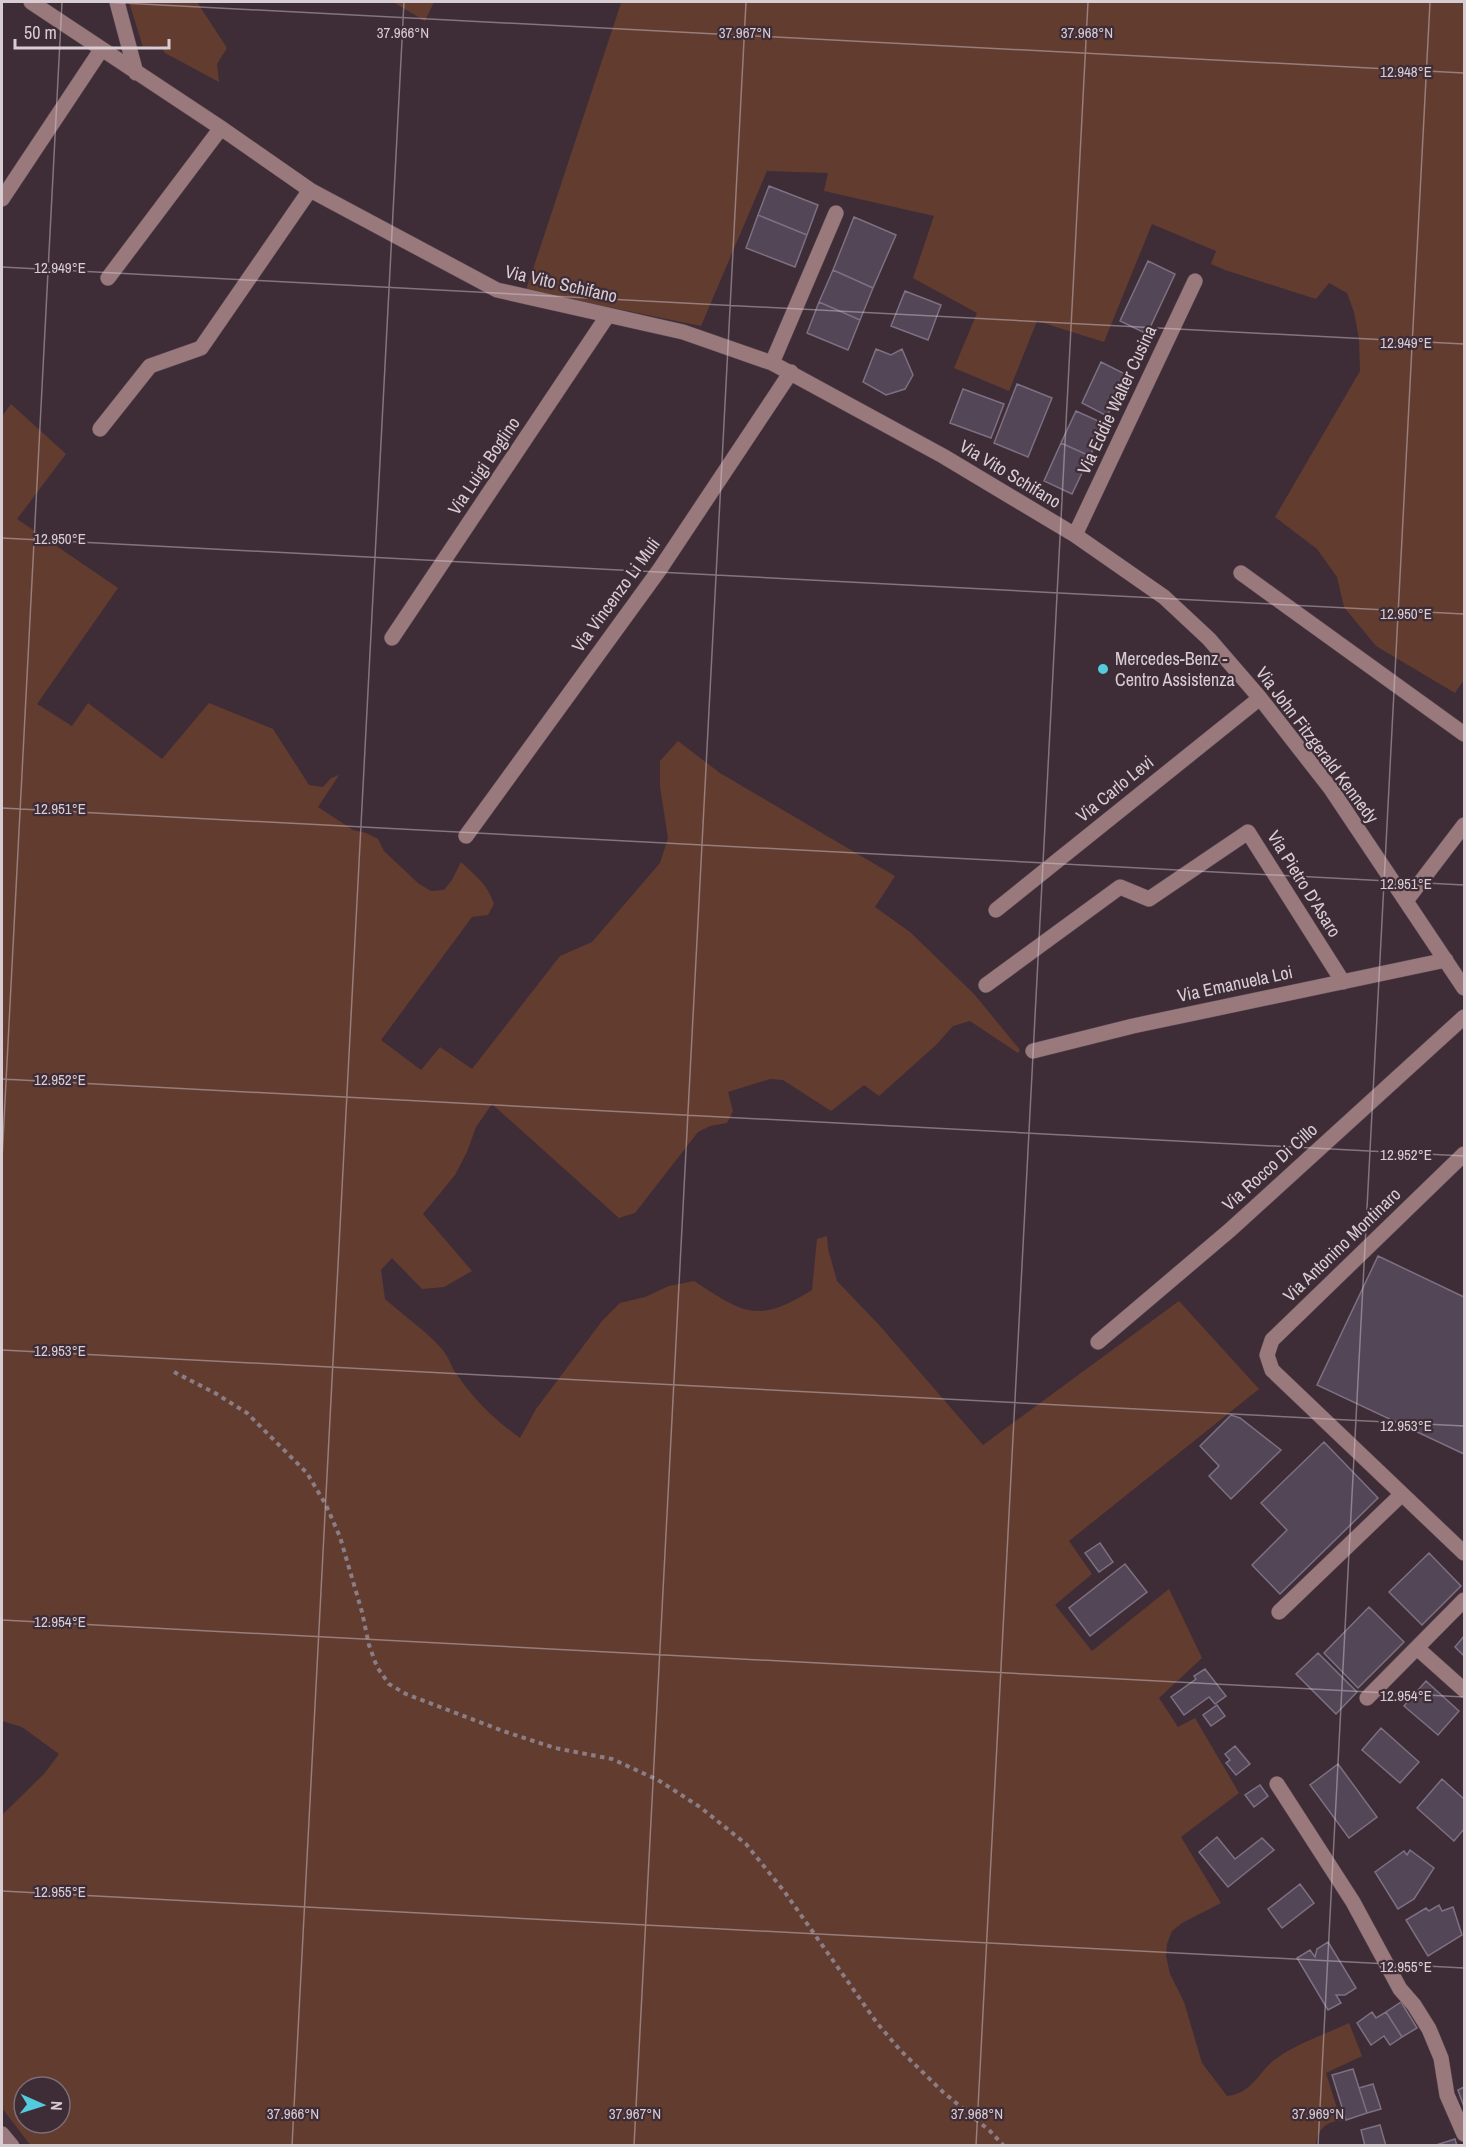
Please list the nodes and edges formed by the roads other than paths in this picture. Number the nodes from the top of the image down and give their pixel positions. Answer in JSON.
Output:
{"nodes":[{"id":1,"x":31,"y":2,"type":"edge"},
{"id":2,"x":117,"y":2,"type":"edge"},
{"id":3,"x":101,"y":50,"type":"junction"},
{"id":4,"x":136,"y":73,"type":"junction"},
{"id":5,"x":221,"y":128,"type":"junction"},
{"id":6,"x":310,"y":190,"type":"junction"},
{"id":7,"x":2,"y":199,"type":"edge"},
{"id":8,"x":836,"y":213,"type":"dead end"},
{"id":9,"x":108,"y":278,"type":"dead end"},
{"id":10,"x":1195,"y":281,"type":"dead end"},
{"id":11,"x":608,"y":315,"type":"junction"},
{"id":12,"x":772,"y":363,"type":"junction"},
{"id":13,"x":791,"y":372,"type":"junction"},
{"id":14,"x":100,"y":429,"type":"dead end"},
{"id":15,"x":1076,"y":535,"type":"junction"},
{"id":16,"x":1241,"y":573,"type":"dead end"},
{"id":17,"x":392,"y":638,"type":"dead end"},
{"id":18,"x":1260,"y":698,"type":"junction"},
{"id":19,"x":1464,"y":734,"type":"edge"},
{"id":20,"x":1464,"y":825,"type":"edge"},
{"id":21,"x":466,"y":836,"type":"dead end"},
{"id":22,"x":1406,"y":901,"type":"junction"},
{"id":23,"x":996,"y":910,"type":"dead end"},
{"id":24,"x":1446,"y":960,"type":"junction"},
{"id":25,"x":1343,"y":982,"type":"junction"},
{"id":26,"x":986,"y":985,"type":"dead end"},
{"id":27,"x":1464,"y":988,"type":"edge"},
{"id":28,"x":1464,"y":1017,"type":"edge"},
{"id":29,"x":1033,"y":1051,"type":"dead end"},
{"id":30,"x":1464,"y":1154,"type":"edge"},
{"id":31,"x":1098,"y":1342,"type":"dead end"},
{"id":32,"x":1401,"y":1495,"type":"junction"},
{"id":33,"x":1464,"y":1553,"type":"edge"},
{"id":34,"x":1464,"y":1600,"type":"edge"},
{"id":35,"x":1279,"y":1612,"type":"dead end"},
{"id":36,"x":1417,"y":1648,"type":"junction"},
{"id":37,"x":1464,"y":1690,"type":"edge"},
{"id":38,"x":1367,"y":1698,"type":"dead end"},
{"id":39,"x":1277,"y":1784,"type":"dead end"},
{"id":40,"x":2,"y":2134,"type":"edge"},
{"id":41,"x":1464,"y":2134,"type":"edge"},
{"id":42,"x":12,"y":2145,"type":"edge"}],
"edges":[{"from":1,"to":3,"type":"street","name":"Via Vito Schifano"},
{"from":2,"to":4,"type":"street"},
{"from":3,"to":4,"type":"street","name":"Via Vito Schifano"},
{"from":3,"to":7,"type":"street"},
{"from":4,"to":5,"type":"street","name":"Via Vito Schifano"},
{"from":5,"to":6,"type":"street","name":"Via Vito Schifano"},
{"from":5,"to":9,"type":"street"},
{"from":6,"to":11,"type":"street","name":"Via Vito Schifano"},
{"from":6,"to":14,"type":"street"},
{"from":8,"to":12,"type":"street"},
{"from":10,"to":15,"type":"street","name":"Via Eddie Walter Cusina"},
{"from":11,"to":12,"type":"street","name":"Via Vito Schifano"},
{"from":11,"to":17,"type":"street","name":"Via Luigi Boglino"},
{"from":12,"to":13,"type":"street","name":"Via Vito Schifano"},
{"from":13,"to":15,"type":"street","name":"Via Vito Schifano"},
{"from":13,"to":21,"type":"street","name":"Via Vincenzo Li Muli"},
{"from":15,"to":18,"type":"street","name":"Via John Fitzgerald Kennedy"},
{"from":16,"to":19,"type":"street"},
{"from":18,"to":22,"type":"street","name":"Via John Fitzgerald Kennedy"},
{"from":18,"to":23,"type":"street","name":"Via Carlo Levi"},
{"from":20,"to":22,"type":"street"},
{"from":22,"to":24,"type":"street","name":"Via John Fitzgerald Kennedy"},
{"from":24,"to":25,"type":"street","name":"Via Emanuela Loi"},
{"from":24,"to":27,"type":"street","name":"Via John Fitzgerald Kennedy"},
{"from":25,"to":26,"type":"street","name":"Via Pietro D'Asaro"},
{"from":25,"to":29,"type":"street","name":"Via Emanuela Loi"},
{"from":28,"to":31,"type":"street","name":"Via Rocco Di Cillo"},
{"from":30,"to":32,"type":"street","name":"Via Antonino Montinaro"},
{"from":32,"to":33,"type":"street"},
{"from":32,"to":35,"type":"street"},
{"from":34,"to":36,"type":"street"},
{"from":36,"to":37,"type":"street"},
{"from":36,"to":38,"type":"street"},
{"from":39,"to":41,"type":"street"},
{"from":40,"to":42,"type":"street"}]}
